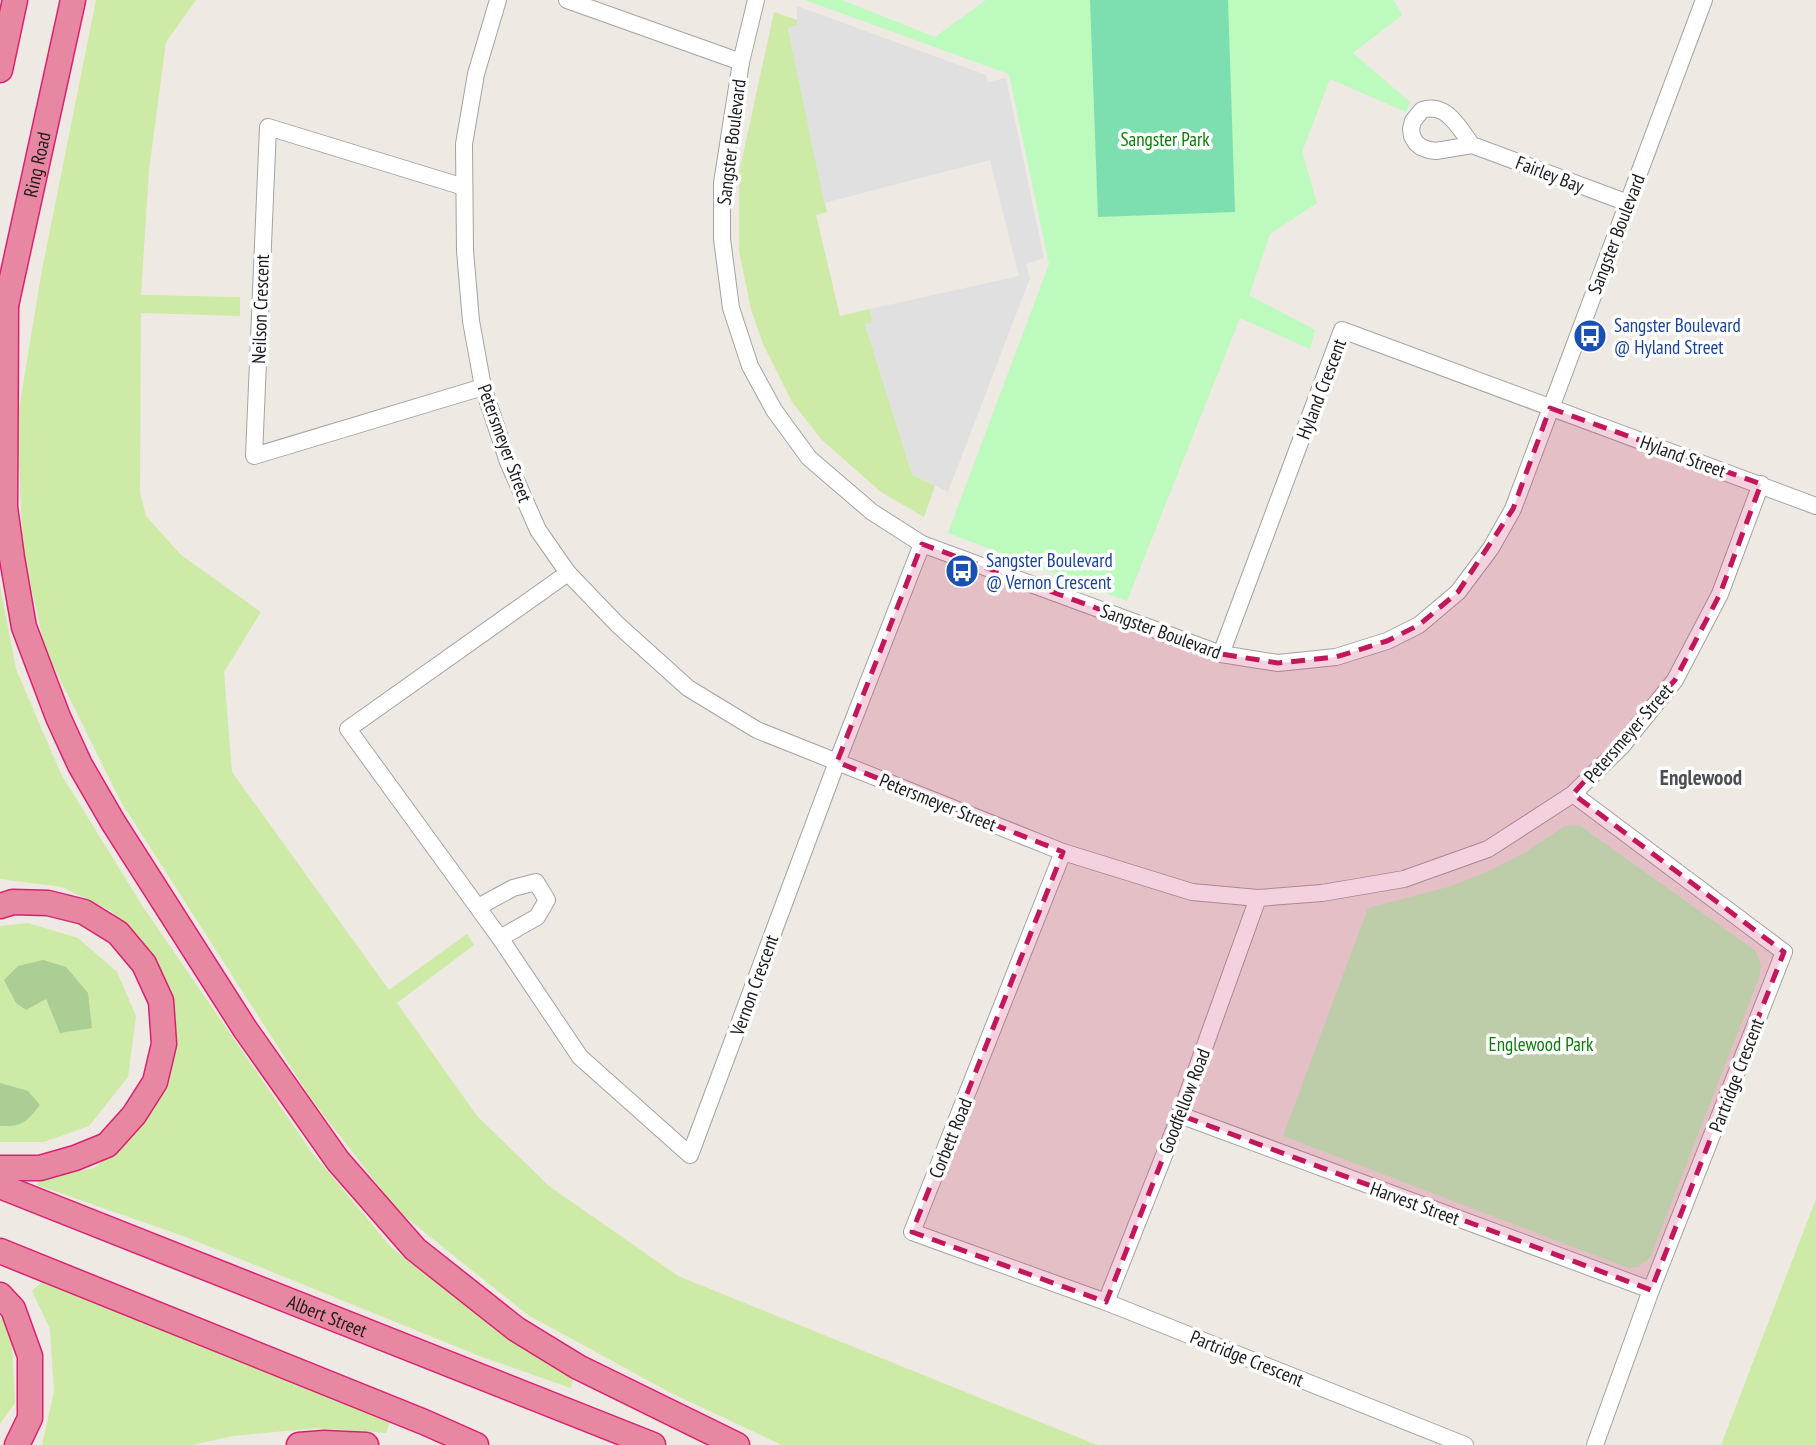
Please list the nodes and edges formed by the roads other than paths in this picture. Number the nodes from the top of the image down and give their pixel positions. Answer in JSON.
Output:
{"nodes":[{"id":1,"x":15,"y":0,"type":"edge"},
{"id":2,"x":73,"y":0,"type":"edge"},
{"id":3,"x":498,"y":0,"type":"edge"},
{"id":4,"x":567,"y":0,"type":"edge"},
{"id":5,"x":755,"y":0,"type":"edge"},
{"id":6,"x":1701,"y":1,"type":"edge"},
{"id":7,"x":741,"y":62,"type":"junction"},
{"id":8,"x":0,"y":70,"type":"edge"},
{"id":9,"x":1472,"y":145,"type":"dead end"},
{"id":10,"x":464,"y":187,"type":"junction"},
{"id":11,"x":1628,"y":203,"type":"junction"},
{"id":12,"x":6,"y":305,"type":"junction"},
{"id":13,"x":0,"y":330,"type":"edge"},
{"id":14,"x":0,"y":343,"type":"edge"},
{"id":15,"x":483,"y":387,"type":"junction"},
{"id":16,"x":1550,"y":408,"type":"junction"},
{"id":17,"x":1761,"y":484,"type":"junction"},
{"id":18,"x":1816,"y":506,"type":"edge"},
{"id":19,"x":922,"y":544,"type":"junction"},
{"id":20,"x":568,"y":573,"type":"junction"},
{"id":21,"x":1222,"y":654,"type":"junction"},
{"id":22,"x":837,"y":762,"type":"junction"},
{"id":23,"x":1573,"y":794,"type":"junction"},
{"id":24,"x":1063,"y":852,"type":"junction"},
{"id":25,"x":1258,"y":898,"type":"junction"},
{"id":26,"x":0,"y":906,"type":"edge"},
{"id":27,"x":478,"y":907,"type":"junction"},
{"id":28,"x":500,"y":938,"type":"junction"},
{"id":29,"x":1180,"y":1115,"type":"junction"},
{"id":30,"x":0,"y":1168,"type":"edge"},
{"id":31,"x":0,"y":1186,"type":"edge"},
{"id":32,"x":0,"y":1251,"type":"edge"},
{"id":33,"x":1651,"y":1290,"type":"junction"},
{"id":34,"x":0,"y":1295,"type":"edge"},
{"id":35,"x":1106,"y":1302,"type":"junction"},
{"id":36,"x":17,"y":1445,"type":"edge"},
{"id":37,"x":299,"y":1445,"type":"edge"},
{"id":38,"x":366,"y":1445,"type":"edge"},
{"id":39,"x":476,"y":1445,"type":"edge"},
{"id":40,"x":653,"y":1445,"type":"edge"},
{"id":41,"x":737,"y":1445,"type":"edge"},
{"id":42,"x":1465,"y":1445,"type":"edge"},
{"id":43,"x":1595,"y":1445,"type":"edge"}],
"edges":[{"from":1,"to":8,"type":"highway"},
{"from":2,"to":12,"type":"highway","name":"Ring Road"},
{"from":3,"to":10,"type":"street","name":"Petersmeyer Street"},
{"from":4,"to":7,"type":"street"},
{"from":5,"to":7,"type":"street","name":"Sangster Boulevard"},
{"from":6,"to":11,"type":"street","name":"Sangster Boulevard"},
{"from":7,"to":19,"type":"street","name":"Sangster Boulevard"},
{"from":9,"to":11,"type":"street","name":"Fairley Bay"},
{"from":10,"to":15,"type":"street","name":"Petersmeyer Street"},
{"from":10,"to":15,"type":"street","name":"Neilson Crescent"},
{"from":11,"to":16,"type":"street","name":"Sangster Boulevard"},
{"from":12,"to":13,"type":"highway","name":"Ring Road"},
{"from":12,"to":14,"type":"highway"},
{"from":12,"to":41,"type":"highway"},
{"from":15,"to":20,"type":"street","name":"Petersmeyer Street"},
{"from":16,"to":17,"type":"street","name":"Hyland Street"},
{"from":16,"to":21,"type":"street","name":"Sangster Boulevard"},
{"from":16,"to":21,"type":"street","name":"Hyland Crescent"},
{"from":17,"to":18,"type":"street","name":"Hyland Street"},
{"from":17,"to":23,"type":"street","name":"Petersmeyer Street"},
{"from":19,"to":21,"type":"street","name":"Sangster Boulevard"},
{"from":19,"to":22,"type":"street","name":"Vernon Crescent"},
{"from":20,"to":22,"type":"street","name":"Petersmeyer Street"},
{"from":20,"to":27,"type":"street","name":"Vernon Crescent"},
{"from":22,"to":24,"type":"street","name":"Petersmeyer Street"},
{"from":22,"to":28,"type":"street","name":"Vernon Crescent"},
{"from":23,"to":25,"type":"street","name":"Petersmeyer Street"},
{"from":23,"to":33,"type":"street","name":"Partridge Crescent"},
{"from":24,"to":25,"type":"street","name":"Petersmeyer Street"},
{"from":24,"to":35,"type":"street","name":"Corbett Road"},
{"from":25,"to":29,"type":"street","name":"Goodfellow Road"},
{"from":26,"to":30,"type":"highway"},
{"from":27,"to":28,"type":"street","name":"Vernon Crescent"},
{"from":27,"to":28,"type":"street"},
{"from":29,"to":33,"type":"street","name":"Harvest Street"},
{"from":29,"to":35,"type":"street","name":"Goodfellow Road"},
{"from":31,"to":40,"type":"highway","name":"Albert Street"},
{"from":32,"to":39,"type":"highway"},
{"from":33,"to":43,"type":"street","name":"Partridge Crescent"},
{"from":34,"to":36,"type":"highway"},
{"from":35,"to":42,"type":"street","name":"Partridge Crescent"},
{"from":37,"to":38,"type":"highway"}]}
